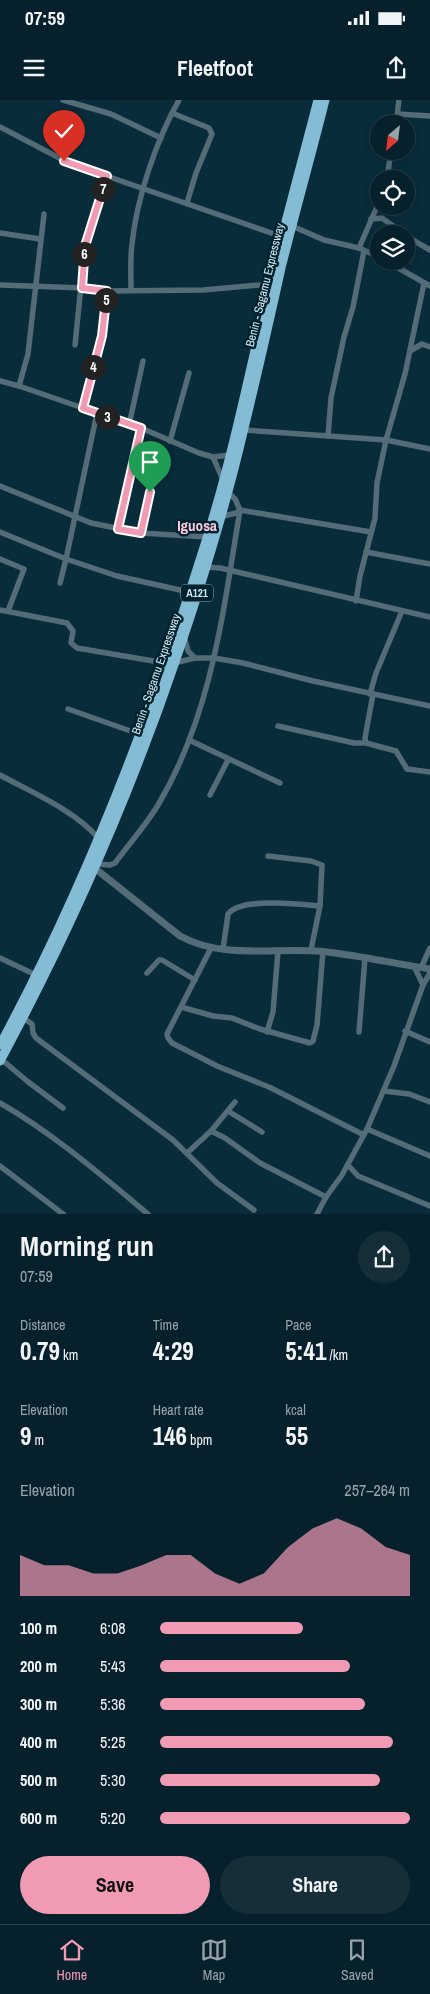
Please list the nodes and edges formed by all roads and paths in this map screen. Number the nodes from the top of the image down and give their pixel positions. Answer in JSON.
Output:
{"nodes":[{"id":1,"x":63,"y":100,"type":"edge"},
{"id":2,"x":179,"y":100,"type":"edge"},
{"id":3,"x":318,"y":100,"type":"edge"},
{"id":4,"x":325,"y":100,"type":"edge"},
{"id":5,"x":399,"y":100,"type":"edge"},
{"id":6,"x":172,"y":113,"type":"junction"},
{"id":7,"x":398,"y":114,"type":"joint"},
{"id":8,"x":430,"y":116,"type":"edge"},
{"id":9,"x":0,"y":128,"type":"edge"},
{"id":10,"x":162,"y":138,"type":"junction"},
{"id":11,"x":107,"y":176,"type":"junction"},
{"id":12,"x":143,"y":189,"type":"junction"},
{"id":13,"x":187,"y":203,"type":"junction"},
{"id":14,"x":44,"y":214,"type":"dead end"},
{"id":15,"x":374,"y":215,"type":"edge"},
{"id":16,"x":372,"y":219,"type":"junction"},
{"id":17,"x":391,"y":225,"type":"edge"},
{"id":18,"x":292,"y":226,"type":"junction"},
{"id":19,"x":0,"y":233,"type":"edge"},
{"id":20,"x":283,"y":237,"type":"junction"},
{"id":21,"x":40,"y":239,"type":"junction"},
{"id":22,"x":415,"y":241,"type":"edge"},
{"id":23,"x":362,"y":250,"type":"junction"},
{"id":24,"x":430,"y":250,"type":"edge"},
{"id":25,"x":370,"y":253,"type":"edge"},
{"id":26,"x":402,"y":270,"type":"edge"},
{"id":27,"x":424,"y":283,"type":"junction"},
{"id":28,"x":271,"y":284,"type":"junction"},
{"id":29,"x":0,"y":285,"type":"edge"},
{"id":30,"x":36,"y":286,"type":"junction"},
{"id":31,"x":430,"y":286,"type":"edge"},
{"id":32,"x":82,"y":288,"type":"junction"},
{"id":33,"x":131,"y":290,"type":"junction"},
{"id":34,"x":107,"y":291,"type":"junction"},
{"id":35,"x":75,"y":345,"type":"dead end"},
{"id":36,"x":430,"y":347,"type":"edge"},
{"id":37,"x":410,"y":351,"type":"junction"},
{"id":38,"x":143,"y":361,"type":"dead end"},
{"id":39,"x":189,"y":373,"type":"dead end"},
{"id":40,"x":0,"y":381,"type":"edge"},
{"id":41,"x":20,"y":386,"type":"junction"},
{"id":42,"x":83,"y":408,"type":"junction"},
{"id":43,"x":97,"y":414,"type":"junction"},
{"id":44,"x":238,"y":422,"type":"junction"},
{"id":45,"x":129,"y":424,"type":"junction"},
{"id":46,"x":141,"y":428,"type":"junction"},
{"id":47,"x":244,"y":430,"type":"junction"},
{"id":48,"x":328,"y":436,"type":"junction"},
{"id":49,"x":386,"y":440,"type":"junction"},
{"id":50,"x":170,"y":441,"type":"junction"},
{"id":51,"x":430,"y":449,"type":"edge"},
{"id":52,"x":230,"y":455,"type":"junction"},
{"id":53,"x":213,"y":457,"type":"junction"},
{"id":54,"x":223,"y":480,"type":"junction"},
{"id":55,"x":0,"y":486,"type":"edge"},
{"id":56,"x":227,"y":491,"type":"junction"},
{"id":57,"x":150,"y":492,"type":"dead end"},
{"id":58,"x":240,"y":510,"type":"junction"},
{"id":59,"x":74,"y":517,"type":"junction"},
{"id":60,"x":220,"y":518,"type":"junction"},
{"id":61,"x":118,"y":529,"type":"junction"},
{"id":62,"x":0,"y":532,"type":"edge"},
{"id":63,"x":371,"y":532,"type":"junction"},
{"id":64,"x":141,"y":533,"type":"junction"},
{"id":65,"x":207,"y":537,"type":"junction"},
{"id":66,"x":366,"y":552,"type":"junction"},
{"id":67,"x":0,"y":559,"type":"edge"},
{"id":68,"x":66,"y":559,"type":"junction"},
{"id":69,"x":430,"y":564,"type":"edge"},
{"id":70,"x":206,"y":566,"type":"junction"},
{"id":71,"x":230,"y":571,"type":"junction"},
{"id":72,"x":60,"y":583,"type":"dead end"},
{"id":73,"x":189,"y":592,"type":"junction"},
{"id":74,"x":356,"y":601,"type":"junction"},
{"id":75,"x":0,"y":610,"type":"edge"},
{"id":76,"x":8,"y":611,"type":"junction"},
{"id":77,"x":402,"y":611,"type":"junction"},
{"id":78,"x":430,"y":617,"type":"edge"},
{"id":79,"x":184,"y":634,"type":"junction"},
{"id":80,"x":195,"y":658,"type":"junction"},
{"id":81,"x":214,"y":658,"type":"junction"},
{"id":82,"x":170,"y":663,"type":"junction"},
{"id":83,"x":372,"y":694,"type":"junction"},
{"id":84,"x":430,"y":706,"type":"edge"},
{"id":85,"x":68,"y":709,"type":"dead end"},
{"id":86,"x":278,"y":726,"type":"dead end"},
{"id":87,"x":139,"y":734,"type":"junction"},
{"id":88,"x":189,"y":740,"type":"junction"},
{"id":89,"x":366,"y":743,"type":"junction"},
{"id":90,"x":228,"y":760,"type":"junction"},
{"id":91,"x":430,"y":772,"type":"edge"},
{"id":92,"x":0,"y":775,"type":"edge"},
{"id":93,"x":280,"y":783,"type":"dead end"},
{"id":94,"x":210,"y":795,"type":"dead end"},
{"id":95,"x":98,"y":838,"type":"junction"},
{"id":96,"x":268,"y":856,"type":"dead end"},
{"id":97,"x":92,"y":865,"type":"junction"},
{"id":98,"x":320,"y":906,"type":"junction"},
{"id":99,"x":211,"y":948,"type":"junction"},
{"id":100,"x":430,"y":948,"type":"edge"},
{"id":101,"x":222,"y":949,"type":"junction"},
{"id":102,"x":311,"y":950,"type":"junction"},
{"id":103,"x":278,"y":951,"type":"junction"},
{"id":104,"x":323,"y":951,"type":"junction"},
{"id":105,"x":0,"y":958,"type":"edge"},
{"id":106,"x":365,"y":958,"type":"junction"},
{"id":107,"x":418,"y":967,"type":"junction"},
{"id":108,"x":430,"y":969,"type":"edge"},
{"id":109,"x":147,"y":973,"type":"dead end"},
{"id":110,"x":430,"y":973,"type":"edge"},
{"id":111,"x":36,"y":974,"type":"junction"},
{"id":112,"x":195,"y":980,"type":"junction"},
{"id":113,"x":423,"y":985,"type":"junction"},
{"id":114,"x":29,"y":999,"type":"junction"},
{"id":115,"x":181,"y":1007,"type":"junction"},
{"id":116,"x":23,"y":1018,"type":"junction"},
{"id":117,"x":405,"y":1031,"type":"junction"},
{"id":118,"x":267,"y":1032,"type":"junction"},
{"id":119,"x":359,"y":1032,"type":"dead end"},
{"id":120,"x":430,"y":1042,"type":"edge"},
{"id":121,"x":0,"y":1045,"type":"edge"},
{"id":122,"x":1,"y":1060,"type":"edge"},
{"id":123,"x":384,"y":1091,"type":"junction"},
{"id":124,"x":236,"y":1102,"type":"dead end"},
{"id":125,"x":430,"y":1102,"type":"edge"},
{"id":126,"x":0,"y":1103,"type":"edge"},
{"id":127,"x":64,"y":1108,"type":"dead end"},
{"id":128,"x":228,"y":1111,"type":"junction"},
{"id":129,"x":368,"y":1128,"type":"junction"},
{"id":130,"x":211,"y":1131,"type":"junction"},
{"id":131,"x":262,"y":1132,"type":"dead end"},
{"id":132,"x":364,"y":1135,"type":"junction"},
{"id":133,"x":187,"y":1153,"type":"junction"},
{"id":134,"x":430,"y":1156,"type":"edge"},
{"id":135,"x":348,"y":1165,"type":"junction"},
{"id":136,"x":0,"y":1166,"type":"edge"},
{"id":137,"x":326,"y":1197,"type":"junction"},
{"id":138,"x":430,"y":1206,"type":"edge"},
{"id":139,"x":254,"y":1210,"type":"dead end"},
{"id":140,"x":63,"y":1214,"type":"edge"},
{"id":141,"x":148,"y":1214,"type":"edge"},
{"id":142,"x":318,"y":1214,"type":"edge"}],
"edges":[{"from":1,"to":10,"type":"street"},
{"from":2,"to":6,"type":"street"},
{"from":3,"to":20,"type":"highway","number":"A121"},
{"from":4,"to":18,"type":"highway","name":"Benin - Sagamu Expressway","number":"A121"},
{"from":5,"to":7,"type":"street"},
{"from":6,"to":10,"type":"street"},
{"from":6,"to":13,"type":"street"},
{"from":7,"to":8,"type":"street"},
{"from":9,"to":11,"type":"street"},
{"from":10,"to":12,"type":"street"},
{"from":11,"to":12,"type":"street"},
{"from":11,"to":32,"type":"street"},
{"from":12,"to":13,"type":"street"},
{"from":12,"to":33,"type":"street"},
{"from":13,"to":20,"type":"street"},
{"from":14,"to":21,"type":"street"},
{"from":15,"to":16,"type":"street"},
{"from":16,"to":17,"type":"street"},
{"from":16,"to":23,"type":"street"},
{"from":18,"to":23,"type":"street"},
{"from":18,"to":47,"type":"highway","name":"Benin - Sagamu Expressway","number":"A121"},
{"from":19,"to":21,"type":"street"},
{"from":20,"to":28,"type":"highway","number":"A121"},
{"from":21,"to":30,"type":"street"},
{"from":22,"to":24,"type":"street"},
{"from":23,"to":25,"type":"street"},
{"from":23,"to":48,"type":"street"},
{"from":26,"to":27,"type":"street"},
{"from":27,"to":31,"type":"street"},
{"from":27,"to":37,"type":"street"},
{"from":28,"to":33,"type":"street"},
{"from":28,"to":44,"type":"highway","number":"A121"},
{"from":29,"to":30,"type":"street"},
{"from":30,"to":32,"type":"street"},
{"from":30,"to":41,"type":"street"},
{"from":32,"to":34,"type":"street"},
{"from":32,"to":35,"type":"street"},
{"from":33,"to":34,"type":"street"},
{"from":34,"to":42,"type":"street"},
{"from":36,"to":37,"type":"street"},
{"from":37,"to":49,"type":"street"},
{"from":38,"to":45,"type":"street"},
{"from":39,"to":50,"type":"street"},
{"from":40,"to":41,"type":"street"},
{"from":41,"to":42,"type":"street"},
{"from":42,"to":43,"type":"street"},
{"from":43,"to":45,"type":"street"},
{"from":43,"to":59,"type":"street"},
{"from":44,"to":47,"type":"street"},
{"from":44,"to":52,"type":"highway","number":"A121"},
{"from":45,"to":46,"type":"street"},
{"from":46,"to":50,"type":"street"},
{"from":46,"to":61,"type":"street"},
{"from":47,"to":48,"type":"street"},
{"from":47,"to":56,"type":"highway","name":"Benin - Sagamu Expressway","number":"A121"},
{"from":48,"to":49,"type":"street"},
{"from":49,"to":51,"type":"street"},
{"from":49,"to":63,"type":"street"},
{"from":50,"to":53,"type":"street"},
{"from":52,"to":53,"type":"street"},
{"from":52,"to":54,"type":"highway","number":"A121"},
{"from":53,"to":54,"type":"street"},
{"from":54,"to":65,"type":"highway","number":"A121"},
{"from":55,"to":59,"type":"street"},
{"from":56,"to":58,"type":"street"},
{"from":56,"to":60,"type":"highway","name":"Benin - Sagamu Expressway","number":"A121"},
{"from":57,"to":64,"type":"street"},
{"from":58,"to":60,"type":"street"},
{"from":58,"to":63,"type":"street"},
{"from":58,"to":71,"type":"street"},
{"from":59,"to":61,"type":"street"},
{"from":59,"to":68,"type":"street"},
{"from":60,"to":70,"type":"highway","name":"Benin - Sagamu Expressway","number":"A121"},
{"from":61,"to":64,"type":"street"},
{"from":62,"to":68,"type":"street"},
{"from":63,"to":66,"type":"street"},
{"from":64,"to":65,"type":"street"},
{"from":65,"to":73,"type":"highway","number":"A121"},
{"from":66,"to":69,"type":"street"},
{"from":66,"to":74,"type":"street"},
{"from":67,"to":76,"type":"street"},
{"from":68,"to":72,"type":"street"},
{"from":68,"to":73,"type":"street"},
{"from":70,"to":71,"type":"street"},
{"from":70,"to":79,"type":"highway","name":"Benin - Sagamu Expressway","number":"A121"},
{"from":71,"to":74,"type":"street"},
{"from":71,"to":81,"type":"street"},
{"from":73,"to":82,"type":"highway","number":"A121"},
{"from":74,"to":77,"type":"street"},
{"from":75,"to":76,"type":"street"},
{"from":76,"to":82,"type":"street"},
{"from":77,"to":78,"type":"street"},
{"from":77,"to":83,"type":"street"},
{"from":79,"to":80,"type":"street"},
{"from":79,"to":82,"type":"highway","name":"Benin - Sagamu Expressway","number":"A121"},
{"from":80,"to":81,"type":"street"},
{"from":80,"to":82,"type":"street"},
{"from":81,"to":83,"type":"street"},
{"from":81,"to":88,"type":"street"},
{"from":82,"to":87,"type":"highway","number":"A121"},
{"from":82,"to":97,"type":"highway","name":"Benin - Sagamu Expressway","number":"A121"},
{"from":83,"to":84,"type":"street"},
{"from":83,"to":89,"type":"street"},
{"from":85,"to":87,"type":"street"},
{"from":86,"to":89,"type":"street"},
{"from":87,"to":95,"type":"highway","number":"A121"},
{"from":88,"to":90,"type":"street"},
{"from":88,"to":97,"type":"street"},
{"from":89,"to":91,"type":"street"},
{"from":90,"to":93,"type":"street"},
{"from":90,"to":94,"type":"street"},
{"from":92,"to":95,"type":"street"},
{"from":95,"to":97,"type":"highway","number":"A121"},
{"from":96,"to":98,"type":"street"},
{"from":97,"to":99,"type":"street"},
{"from":97,"to":111,"type":"highway","number":"A121"},
{"from":97,"to":114,"type":"highway","name":"Benin - Sagamu Expressway","number":"A121"},
{"from":98,"to":101,"type":"street"},
{"from":98,"to":102,"type":"street"},
{"from":99,"to":101,"type":"street"},
{"from":99,"to":112,"type":"street"},
{"from":100,"to":107,"type":"street"},
{"from":101,"to":103,"type":"street"},
{"from":102,"to":103,"type":"street"},
{"from":102,"to":104,"type":"street"},
{"from":103,"to":118,"type":"street"},
{"from":104,"to":106,"type":"street"},
{"from":104,"to":118,"type":"street"},
{"from":105,"to":111,"type":"street"},
{"from":106,"to":107,"type":"street"},
{"from":106,"to":119,"type":"street"},
{"from":107,"to":108,"type":"street"},
{"from":107,"to":113,"type":"street"},
{"from":109,"to":112,"type":"street"},
{"from":110,"to":113,"type":"street"},
{"from":111,"to":114,"type":"highway","number":"A121"},
{"from":112,"to":115,"type":"street"},
{"from":113,"to":117,"type":"street"},
{"from":114,"to":116,"type":"highway","name":"Benin - Sagamu Expressway","number":"A121"},
{"from":114,"to":121,"type":"highway","number":"A121"},
{"from":115,"to":118,"type":"street"},
{"from":115,"to":132,"type":"street"},
{"from":116,"to":122,"type":"highway","name":"Benin - Sagamu Expressway","number":"A121"},
{"from":116,"to":133,"type":"street"},
{"from":117,"to":120,"type":"street"},
{"from":117,"to":123,"type":"street"},
{"from":122,"to":127,"type":"street"},
{"from":123,"to":125,"type":"street"},
{"from":123,"to":129,"type":"street"},
{"from":124,"to":128,"type":"street"},
{"from":126,"to":141,"type":"street"},
{"from":128,"to":130,"type":"street"},
{"from":128,"to":131,"type":"street"},
{"from":129,"to":132,"type":"street"},
{"from":129,"to":134,"type":"street"},
{"from":130,"to":133,"type":"street"},
{"from":130,"to":137,"type":"street"},
{"from":132,"to":135,"type":"street"},
{"from":133,"to":139,"type":"street"},
{"from":135,"to":137,"type":"street"},
{"from":135,"to":138,"type":"street"},
{"from":136,"to":140,"type":"street"},
{"from":137,"to":142,"type":"street"}]}
